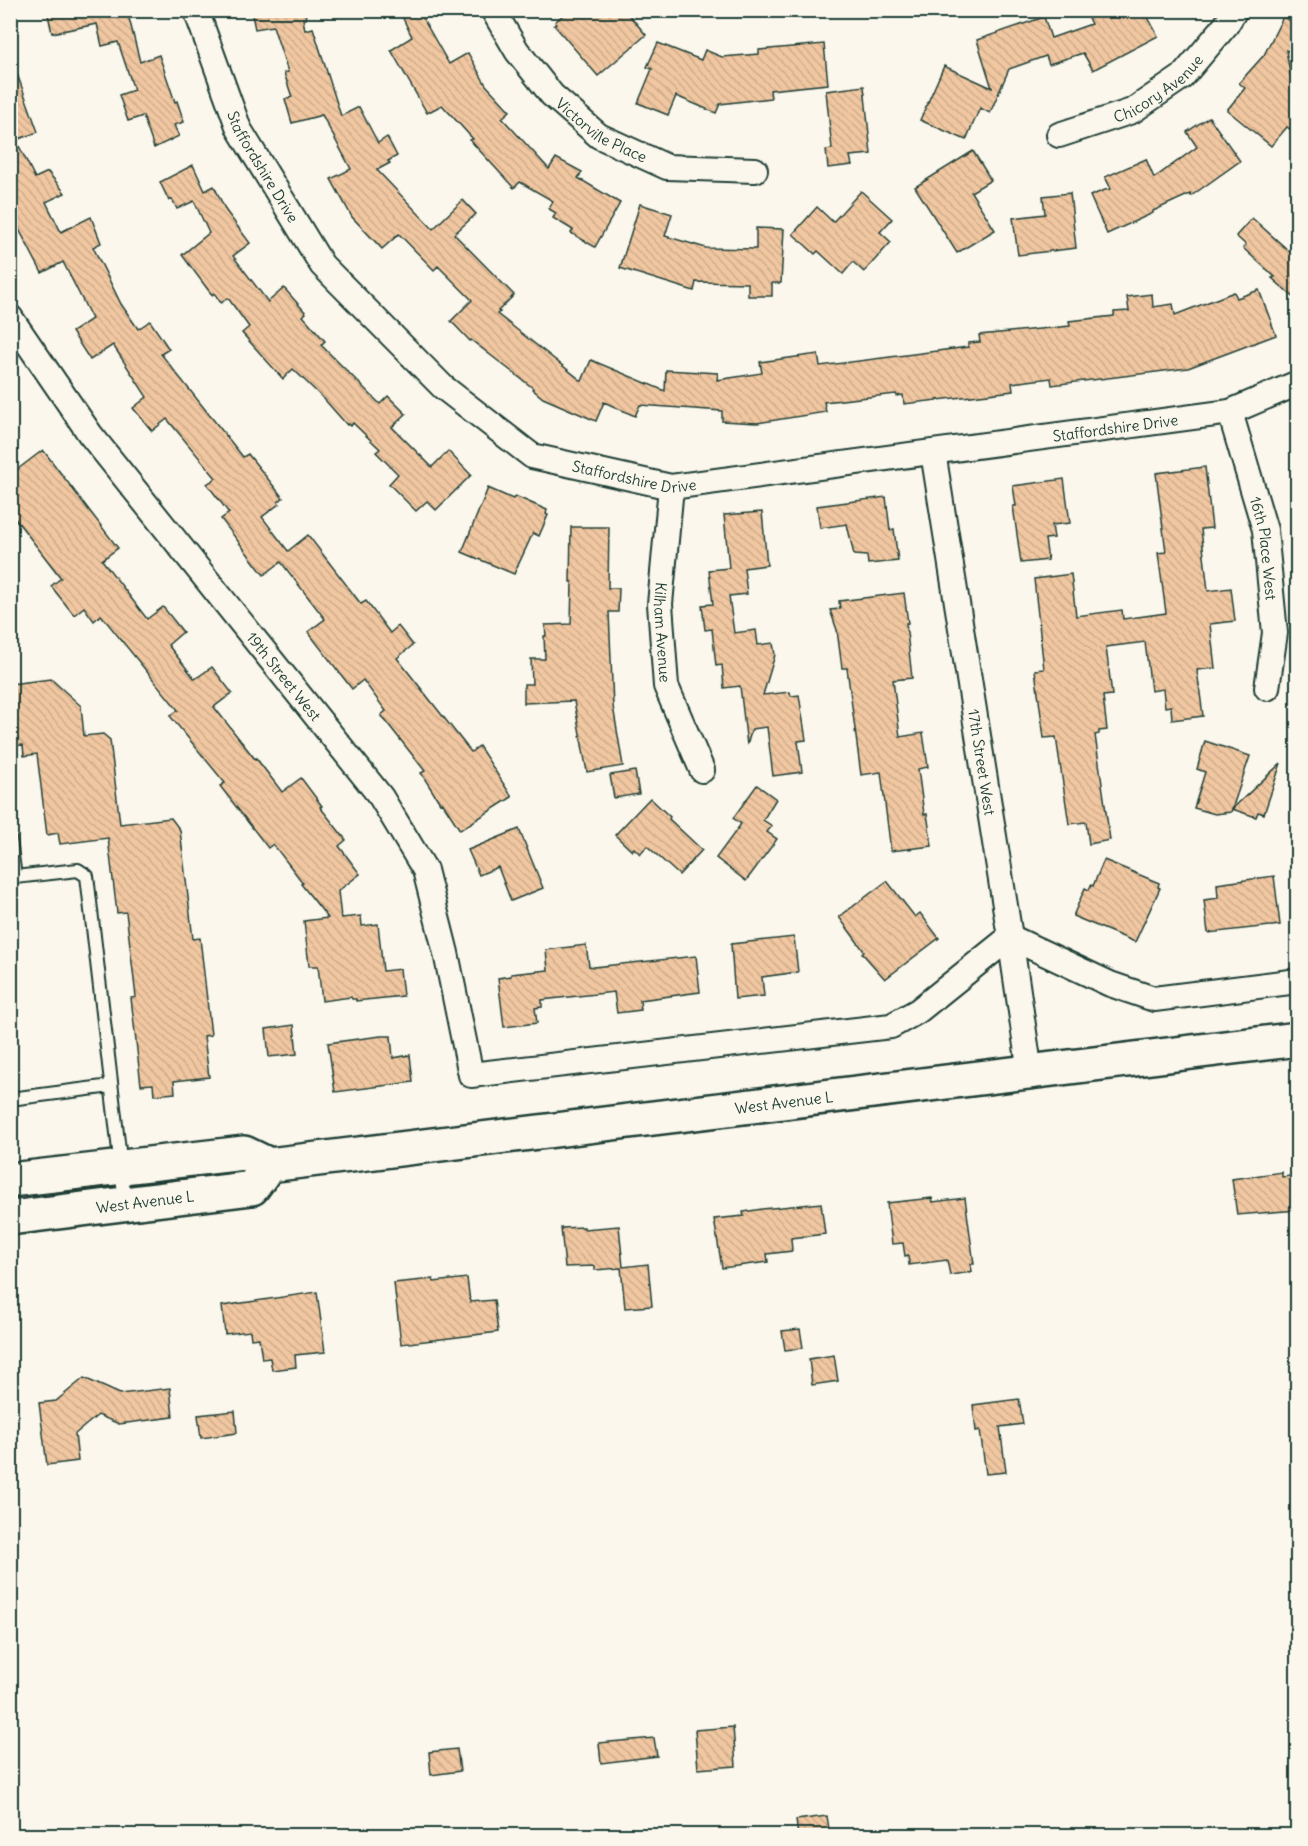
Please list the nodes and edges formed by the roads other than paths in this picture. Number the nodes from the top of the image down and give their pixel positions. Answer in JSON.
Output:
{"nodes":[{"id":1,"x":196,"y":10,"type":"edge"},
{"id":2,"x":493,"y":10,"type":"edge"},
{"id":3,"x":1234,"y":10,"type":"edge"},
{"id":4,"x":1059,"y":135,"type":"dead end"},
{"id":5,"x":756,"y":170,"type":"dead end"},
{"id":6,"x":10,"y":317,"type":"edge"},
{"id":7,"x":1298,"y":383,"type":"edge"},
{"id":8,"x":1230,"y":412,"type":"junction"},
{"id":9,"x":933,"y":452,"type":"junction"},
{"id":10,"x":671,"y":488,"type":"junction"},
{"id":11,"x":1267,"y":688,"type":"dead end"},
{"id":12,"x":702,"y":770,"type":"dead end"},
{"id":13,"x":10,"y":840,"type":"edge"},
{"id":14,"x":1010,"y":937,"type":"junction"},
{"id":15,"x":1298,"y":981,"type":"edge"},
{"id":16,"x":1298,"y":1039,"type":"edge"},
{"id":17,"x":1029,"y":1073,"type":"junction"},
{"id":18,"x":111,"y":1086,"type":"junction"},
{"id":19,"x":10,"y":1099,"type":"edge"},
{"id":20,"x":269,"y":1165,"type":"junction"},
{"id":21,"x":121,"y":1167,"type":"junction"},
{"id":22,"x":10,"y":1180,"type":"edge"},
{"id":23,"x":125,"y":1203,"type":"junction"},
{"id":24,"x":10,"y":1218,"type":"edge"}],
"edges":[{"from":1,"to":10,"type":"street","name":"Staffordshire Drive"},
{"from":2,"to":5,"type":"street","name":"Victorville Place"},
{"from":3,"to":4,"type":"street","name":"Chicory Avenue"},
{"from":6,"to":14,"type":"street","name":"19th Street West"},
{"from":7,"to":8,"type":"street","name":"Staffordshire Drive"},
{"from":8,"to":9,"type":"street","name":"Staffordshire Drive"},
{"from":8,"to":11,"type":"street","name":"16th Place West"},
{"from":9,"to":10,"type":"street","name":"Staffordshire Drive"},
{"from":9,"to":14,"type":"street","name":"17th Street West"},
{"from":10,"to":12,"type":"street","name":"Kilham Avenue"},
{"from":13,"to":18,"type":"lane"},
{"from":14,"to":15,"type":"street"},
{"from":14,"to":17,"type":"street","name":"17th Street West"},
{"from":16,"to":17,"type":"main road","name":"West Avenue L"},
{"from":17,"to":20,"type":"main road","name":"West Avenue L"},
{"from":18,"to":19,"type":"lane"},
{"from":18,"to":21,"type":"lane"},
{"from":20,"to":21,"type":"main road"},
{"from":20,"to":23,"type":"main road","name":"West Avenue L"},
{"from":21,"to":22,"type":"main road"},
{"from":21,"to":23,"type":"lane"},
{"from":23,"to":24,"type":"main road","name":"West Avenue L"}]}
